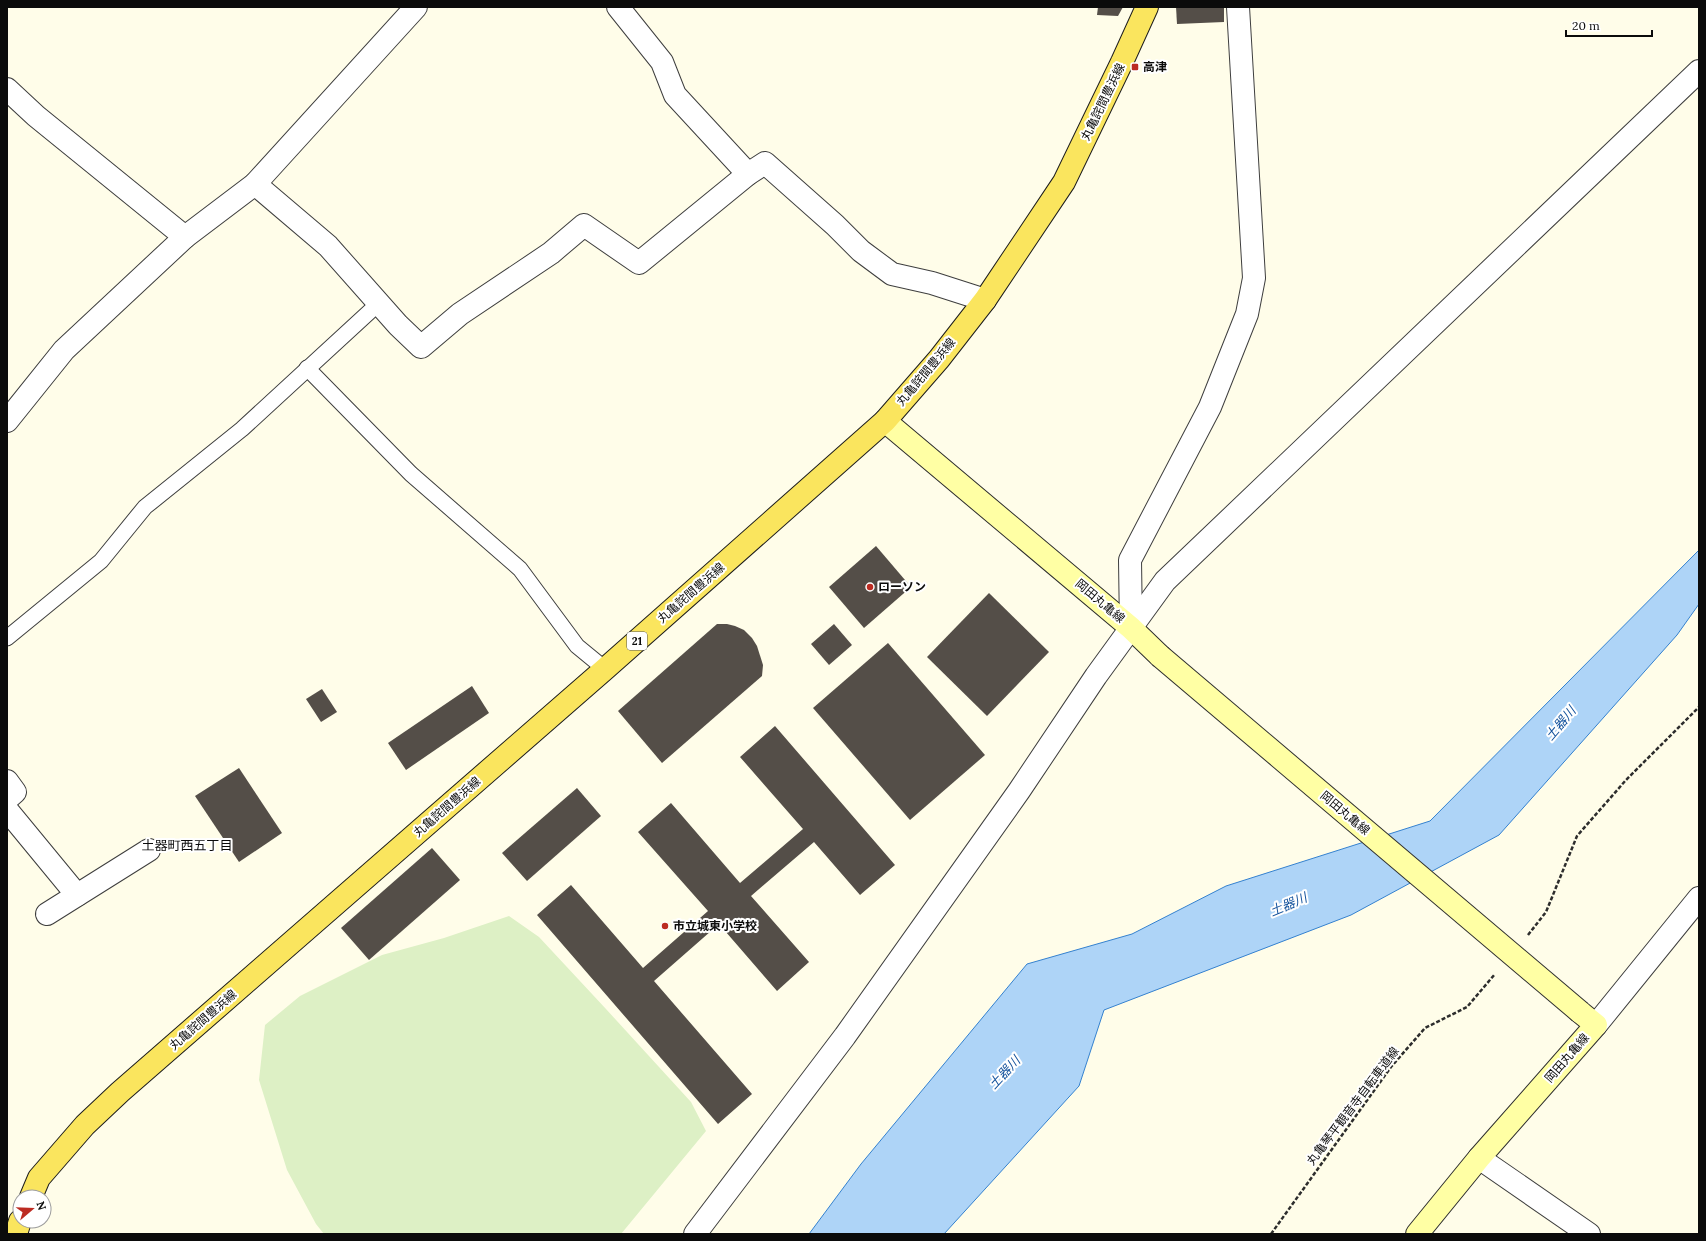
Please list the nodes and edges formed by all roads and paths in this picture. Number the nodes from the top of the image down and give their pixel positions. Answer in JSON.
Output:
{"nodes":[{"id":1,"x":416,"y":7,"type":"edge"},
{"id":2,"x":618,"y":7,"type":"edge"},
{"id":3,"x":1147,"y":7,"type":"edge"},
{"id":4,"x":1238,"y":7,"type":"edge"},
{"id":5,"x":1699,"y":71,"type":"edge"},
{"id":6,"x":7,"y":89,"type":"edge"},
{"id":7,"x":748,"y":174,"type":"junction"},
{"id":8,"x":255,"y":184,"type":"junction"},
{"id":9,"x":185,"y":237,"type":"junction"},
{"id":10,"x":985,"y":300,"type":"junction"},
{"id":11,"x":379,"y":303,"type":"junction"},
{"id":12,"x":306,"y":368,"type":"junction"},
{"id":13,"x":7,"y":421,"type":"edge"},
{"id":14,"x":886,"y":421,"type":"junction"},
{"id":15,"x":1131,"y":628,"type":"junction"},
{"id":16,"x":7,"y":638,"type":"edge"},
{"id":17,"x":605,"y":669,"type":"junction"},
{"id":18,"x":1699,"y":707,"type":"edge"},
{"id":19,"x":7,"y":781,"type":"edge"},
{"id":20,"x":7,"y":799,"type":"edge"},
{"id":21,"x":7,"y":810,"type":"edge"},
{"id":22,"x":149,"y":850,"type":"dead end"},
{"id":23,"x":77,"y":895,"type":"junction"},
{"id":24,"x":1699,"y":898,"type":"edge"},
{"id":25,"x":47,"y":914,"type":"dead end"},
{"id":26,"x":1523,"y":940,"type":"dead end"},
{"id":27,"x":1500,"y":969,"type":"dead end"},
{"id":28,"x":1588,"y":1018,"type":"junction"},
{"id":29,"x":1479,"y":1158,"type":"junction"},
{"id":30,"x":35,"y":1189,"type":"edge"},
{"id":31,"x":695,"y":1234,"type":"edge"},
{"id":32,"x":1271,"y":1234,"type":"edge"},
{"id":33,"x":1417,"y":1234,"type":"edge"},
{"id":34,"x":1589,"y":1234,"type":"edge"}],
"edges":[{"from":1,"to":8,"type":"street"},
{"from":2,"to":7,"type":"street"},
{"from":3,"to":10,"type":"main road","name":"丸亀詫間豊浜線","number":"21"},
{"from":4,"to":15,"type":"street"},
{"from":5,"to":15,"type":"street"},
{"from":6,"to":9,"type":"street"},
{"from":7,"to":10,"type":"street"},
{"from":7,"to":11,"type":"street"},
{"from":8,"to":9,"type":"street"},
{"from":8,"to":11,"type":"street"},
{"from":9,"to":13,"type":"street"},
{"from":10,"to":14,"type":"main road","name":"丸亀詫間豊浜線","number":"21"},
{"from":11,"to":12,"type":"lane"},
{"from":12,"to":16,"type":"lane"},
{"from":12,"to":17,"type":"lane"},
{"from":14,"to":15,"type":"main road","name":"岡田丸亀線"},
{"from":14,"to":17,"type":"main road","name":"丸亀詫間豊浜線","number":"21"},
{"from":15,"to":28,"type":"main road","name":"岡田丸亀線","bridge":true},
{"from":15,"to":31,"type":"street"},
{"from":17,"to":30,"type":"main road","name":"丸亀詫間豊浜線","number":"21"},
{"from":18,"to":26,"type":"path"},
{"from":19,"to":20,"type":"street"},
{"from":21,"to":23,"type":"street"},
{"from":22,"to":23,"type":"street"},
{"from":23,"to":25,"type":"street"},
{"from":24,"to":28,"type":"street"},
{"from":27,"to":32,"type":"path","name":"丸亀琴平観音寺自転車道線"},
{"from":28,"to":29,"type":"main road","name":"岡田丸亀線"},
{"from":29,"to":33,"type":"main road","name":"岡田丸亀線"},
{"from":29,"to":34,"type":"street"}]}
